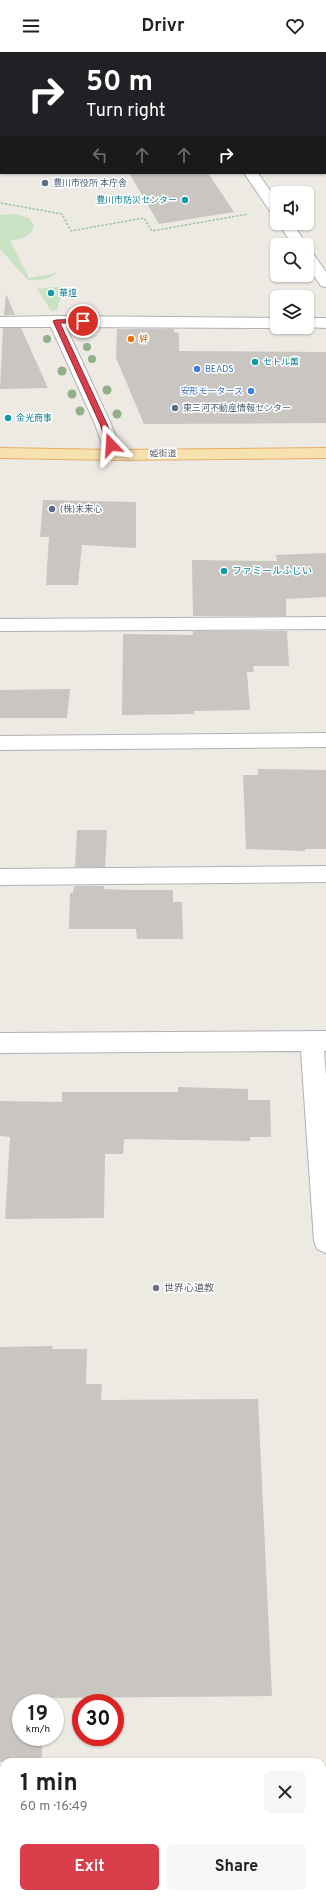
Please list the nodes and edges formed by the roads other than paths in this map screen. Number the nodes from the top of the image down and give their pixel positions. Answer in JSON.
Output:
{"nodes":[{"id":1,"x":252,"y":174,"type":"edge"},
{"id":2,"x":270,"y":201,"type":"edge"},
{"id":3,"x":314,"y":265,"type":"edge"},
{"id":4,"x":325,"y":280,"type":"edge"},
{"id":5,"x":56,"y":321,"type":"junction"},
{"id":6,"x":0,"y":322,"type":"edge"},
{"id":7,"x":270,"y":323,"type":"edge"},
{"id":8,"x":314,"y":323,"type":"edge"},
{"id":9,"x":326,"y":323,"type":"edge"},
{"id":10,"x":326,"y":452,"type":"edge"},
{"id":11,"x":0,"y":453,"type":"edge"},
{"id":12,"x":114,"y":455,"type":"junction"},
{"id":13,"x":326,"y":623,"type":"edge"},
{"id":14,"x":0,"y":625,"type":"edge"},
{"id":15,"x":326,"y":740,"type":"edge"},
{"id":16,"x":0,"y":743,"type":"edge"},
{"id":17,"x":326,"y":874,"type":"edge"},
{"id":18,"x":0,"y":877,"type":"edge"},
{"id":19,"x":319,"y":1041,"type":"edge"},
{"id":20,"x":0,"y":1043,"type":"edge"},
{"id":21,"x":326,"y":1241,"type":"edge"}],
"edges":[{"from":1,"to":2,"type":"street"},
{"from":3,"to":4,"type":"street"},
{"from":5,"to":6,"type":"street"},
{"from":5,"to":7,"type":"street"},
{"from":5,"to":12,"type":"street"},
{"from":8,"to":9,"type":"street"},
{"from":10,"to":12,"type":"main road","name":"姫街道"},
{"from":11,"to":12,"type":"main road","name":"姫街道"},
{"from":13,"to":14,"type":"street"},
{"from":15,"to":16,"type":"street"},
{"from":17,"to":18,"type":"street"},
{"from":19,"to":20,"type":"street"},
{"from":19,"to":21,"type":"street"}]}
